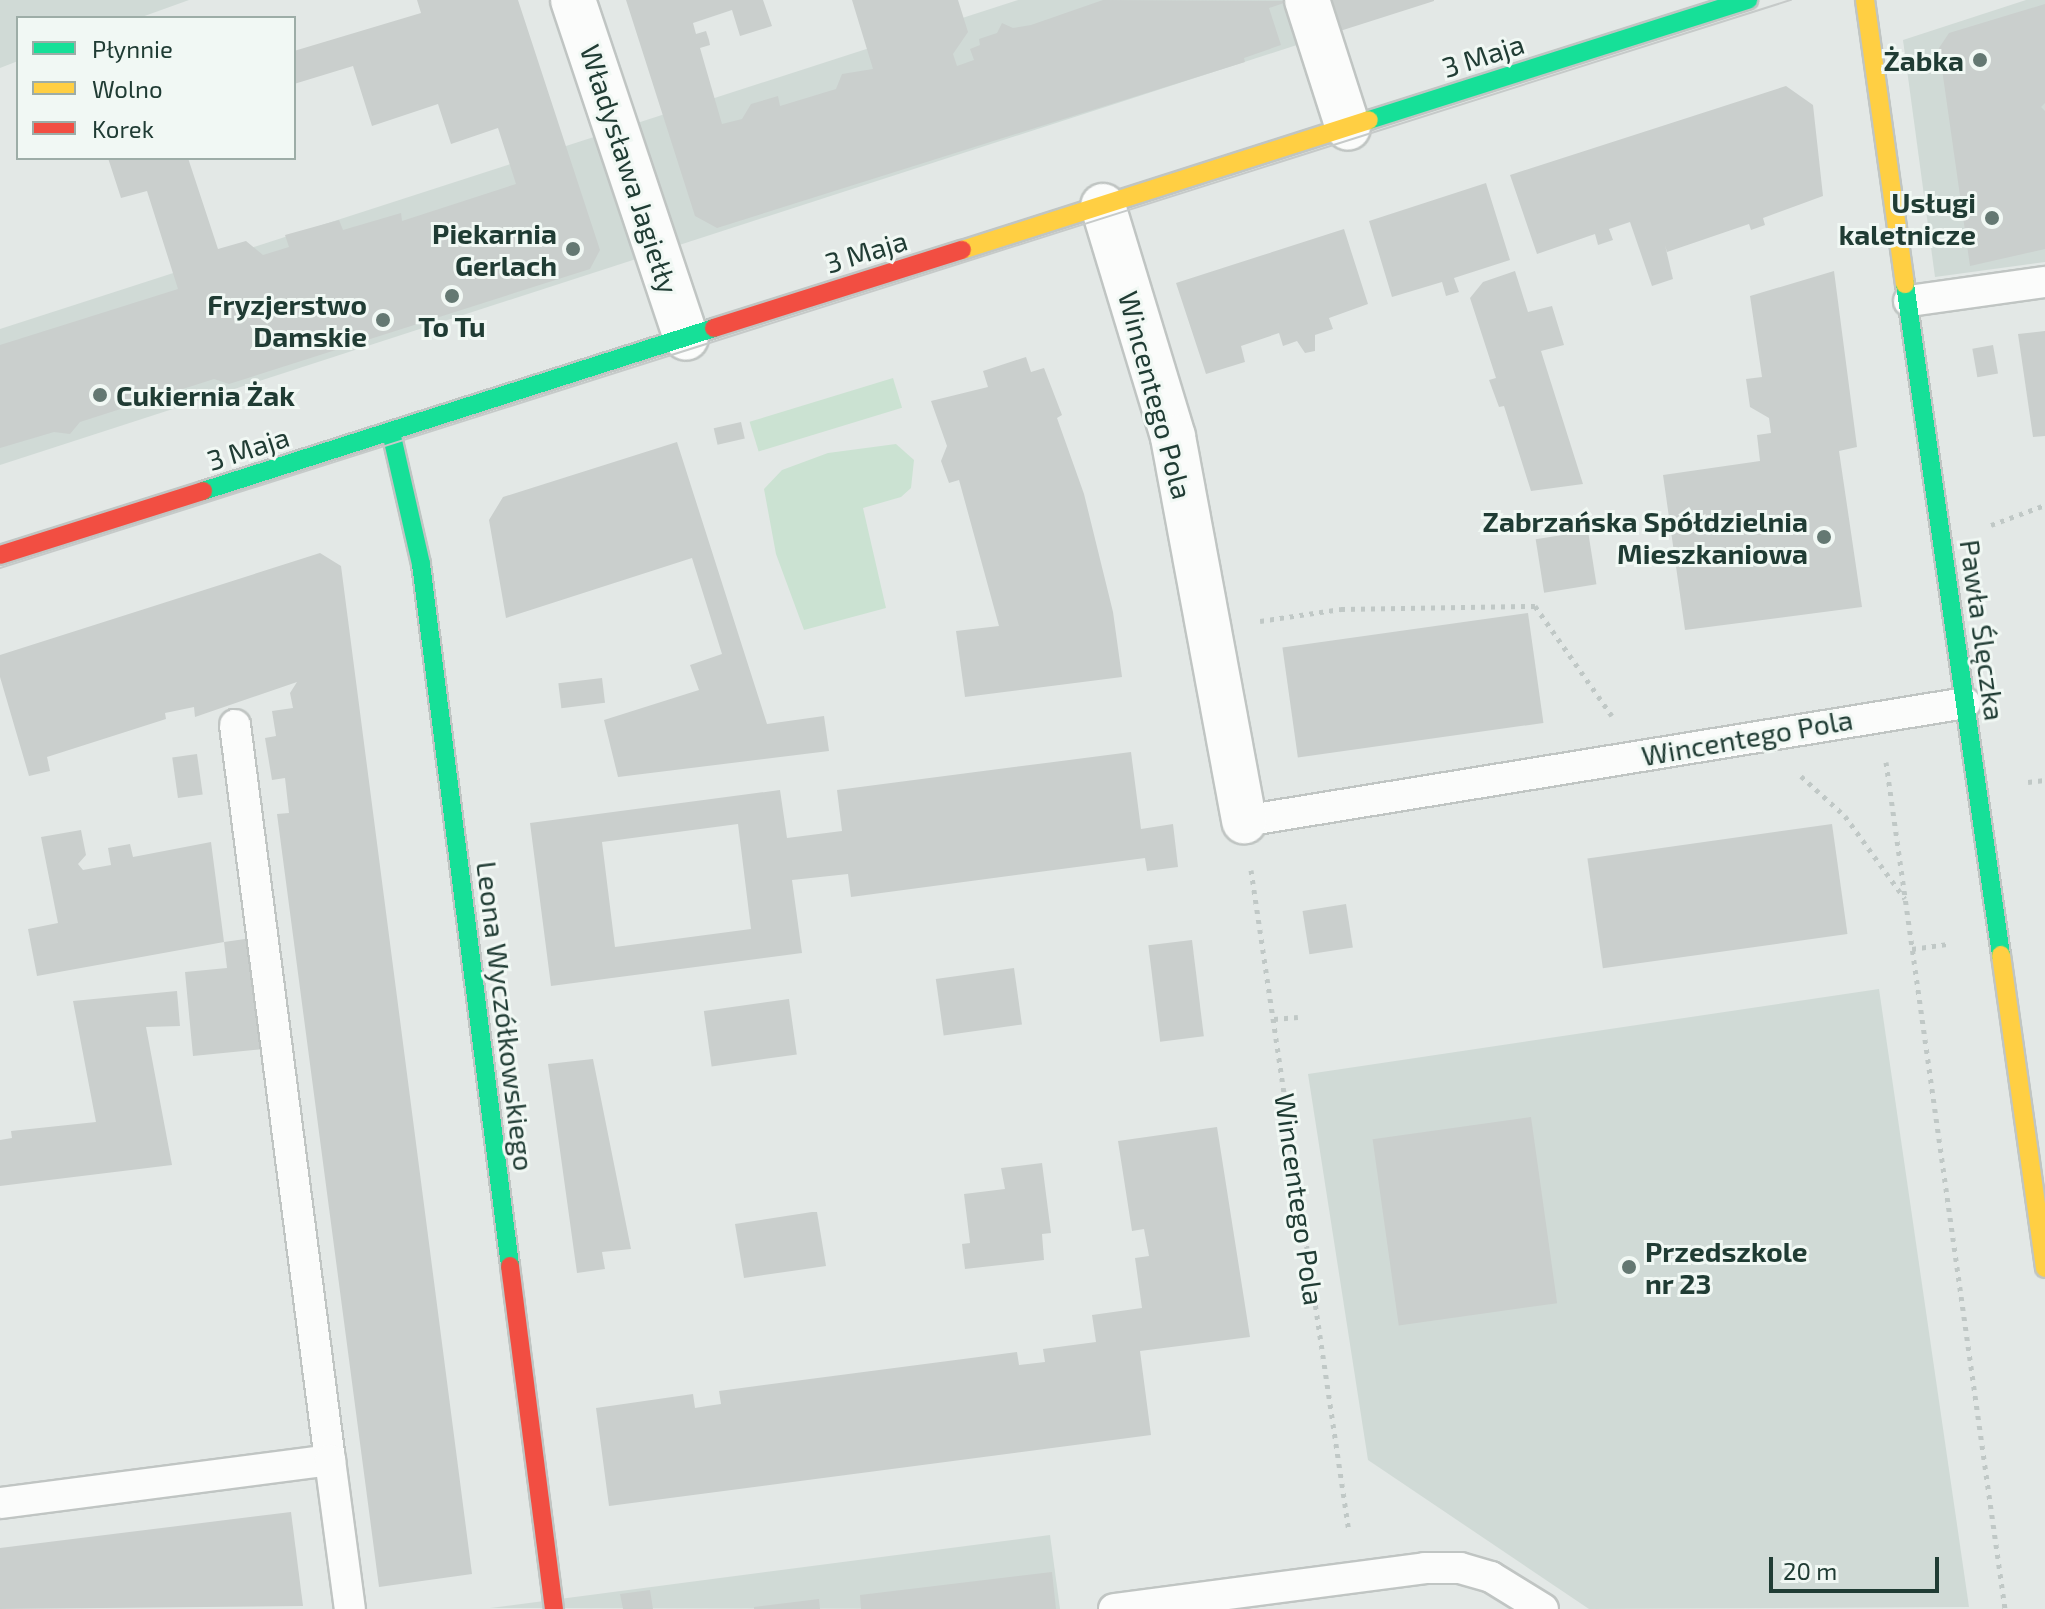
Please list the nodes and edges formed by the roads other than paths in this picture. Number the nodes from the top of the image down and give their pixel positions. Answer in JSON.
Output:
{"nodes":[{"id":1,"x":573,"y":0,"type":"edge"},
{"id":2,"x":1307,"y":0,"type":"edge"},
{"id":3,"x":1748,"y":0,"type":"edge"},
{"id":4,"x":1865,"y":0,"type":"edge"},
{"id":5,"x":1348,"y":128,"type":"junction"},
{"id":6,"x":1103,"y":206,"type":"junction"},
{"id":7,"x":2045,"y":282,"type":"edge"},
{"id":8,"x":1909,"y":301,"type":"junction"},
{"id":9,"x":686,"y":338,"type":"junction"},
{"id":10,"x":391,"y":432,"type":"junction"},
{"id":11,"x":0,"y":555,"type":"edge"},
{"id":12,"x":1965,"y":703,"type":"junction"},
{"id":13,"x":235,"y":725,"type":"dead end"},
{"id":14,"x":1244,"y":821,"type":"joint"},
{"id":15,"x":2045,"y":1268,"type":"edge"},
{"id":16,"x":330,"y":1460,"type":"junction"},
{"id":17,"x":0,"y":1503,"type":"edge"},
{"id":18,"x":1196,"y":1604,"type":"edge"},
{"id":19,"x":350,"y":1609,"type":"edge"},
{"id":20,"x":554,"y":1609,"type":"edge"},
{"id":21,"x":1114,"y":1609,"type":"edge"},
{"id":22,"x":1543,"y":1609,"type":"edge"}],
"edges":[{"from":1,"to":9,"type":"street","name":"Władysława Jagiełły"},
{"from":2,"to":5,"type":"street"},
{"from":3,"to":5,"type":"street","name":"3 Maja"},
{"from":4,"to":8,"type":"street","name":"Pawła Ślęczka"},
{"from":5,"to":6,"type":"street","name":"3 Maja"},
{"from":6,"to":9,"type":"street","name":"3 Maja"},
{"from":6,"to":14,"type":"street","name":"Wincentego Pola"},
{"from":7,"to":8,"type":"lane"},
{"from":8,"to":12,"type":"street","name":"Pawła Ślęczka"},
{"from":9,"to":10,"type":"street","name":"3 Maja"},
{"from":10,"to":11,"type":"street","name":"3 Maja"},
{"from":10,"to":20,"type":"street","name":"Leona Wyczółkowskiego"},
{"from":12,"to":14,"type":"lane","name":"Wincentego Pola"},
{"from":12,"to":15,"type":"street","name":"Pawła Ślęczka"},
{"from":13,"to":16,"type":"lane"},
{"from":16,"to":17,"type":"lane"},
{"from":16,"to":19,"type":"lane"},
{"from":18,"to":21,"type":"lane"},
{"from":18,"to":22,"type":"lane"}]}
